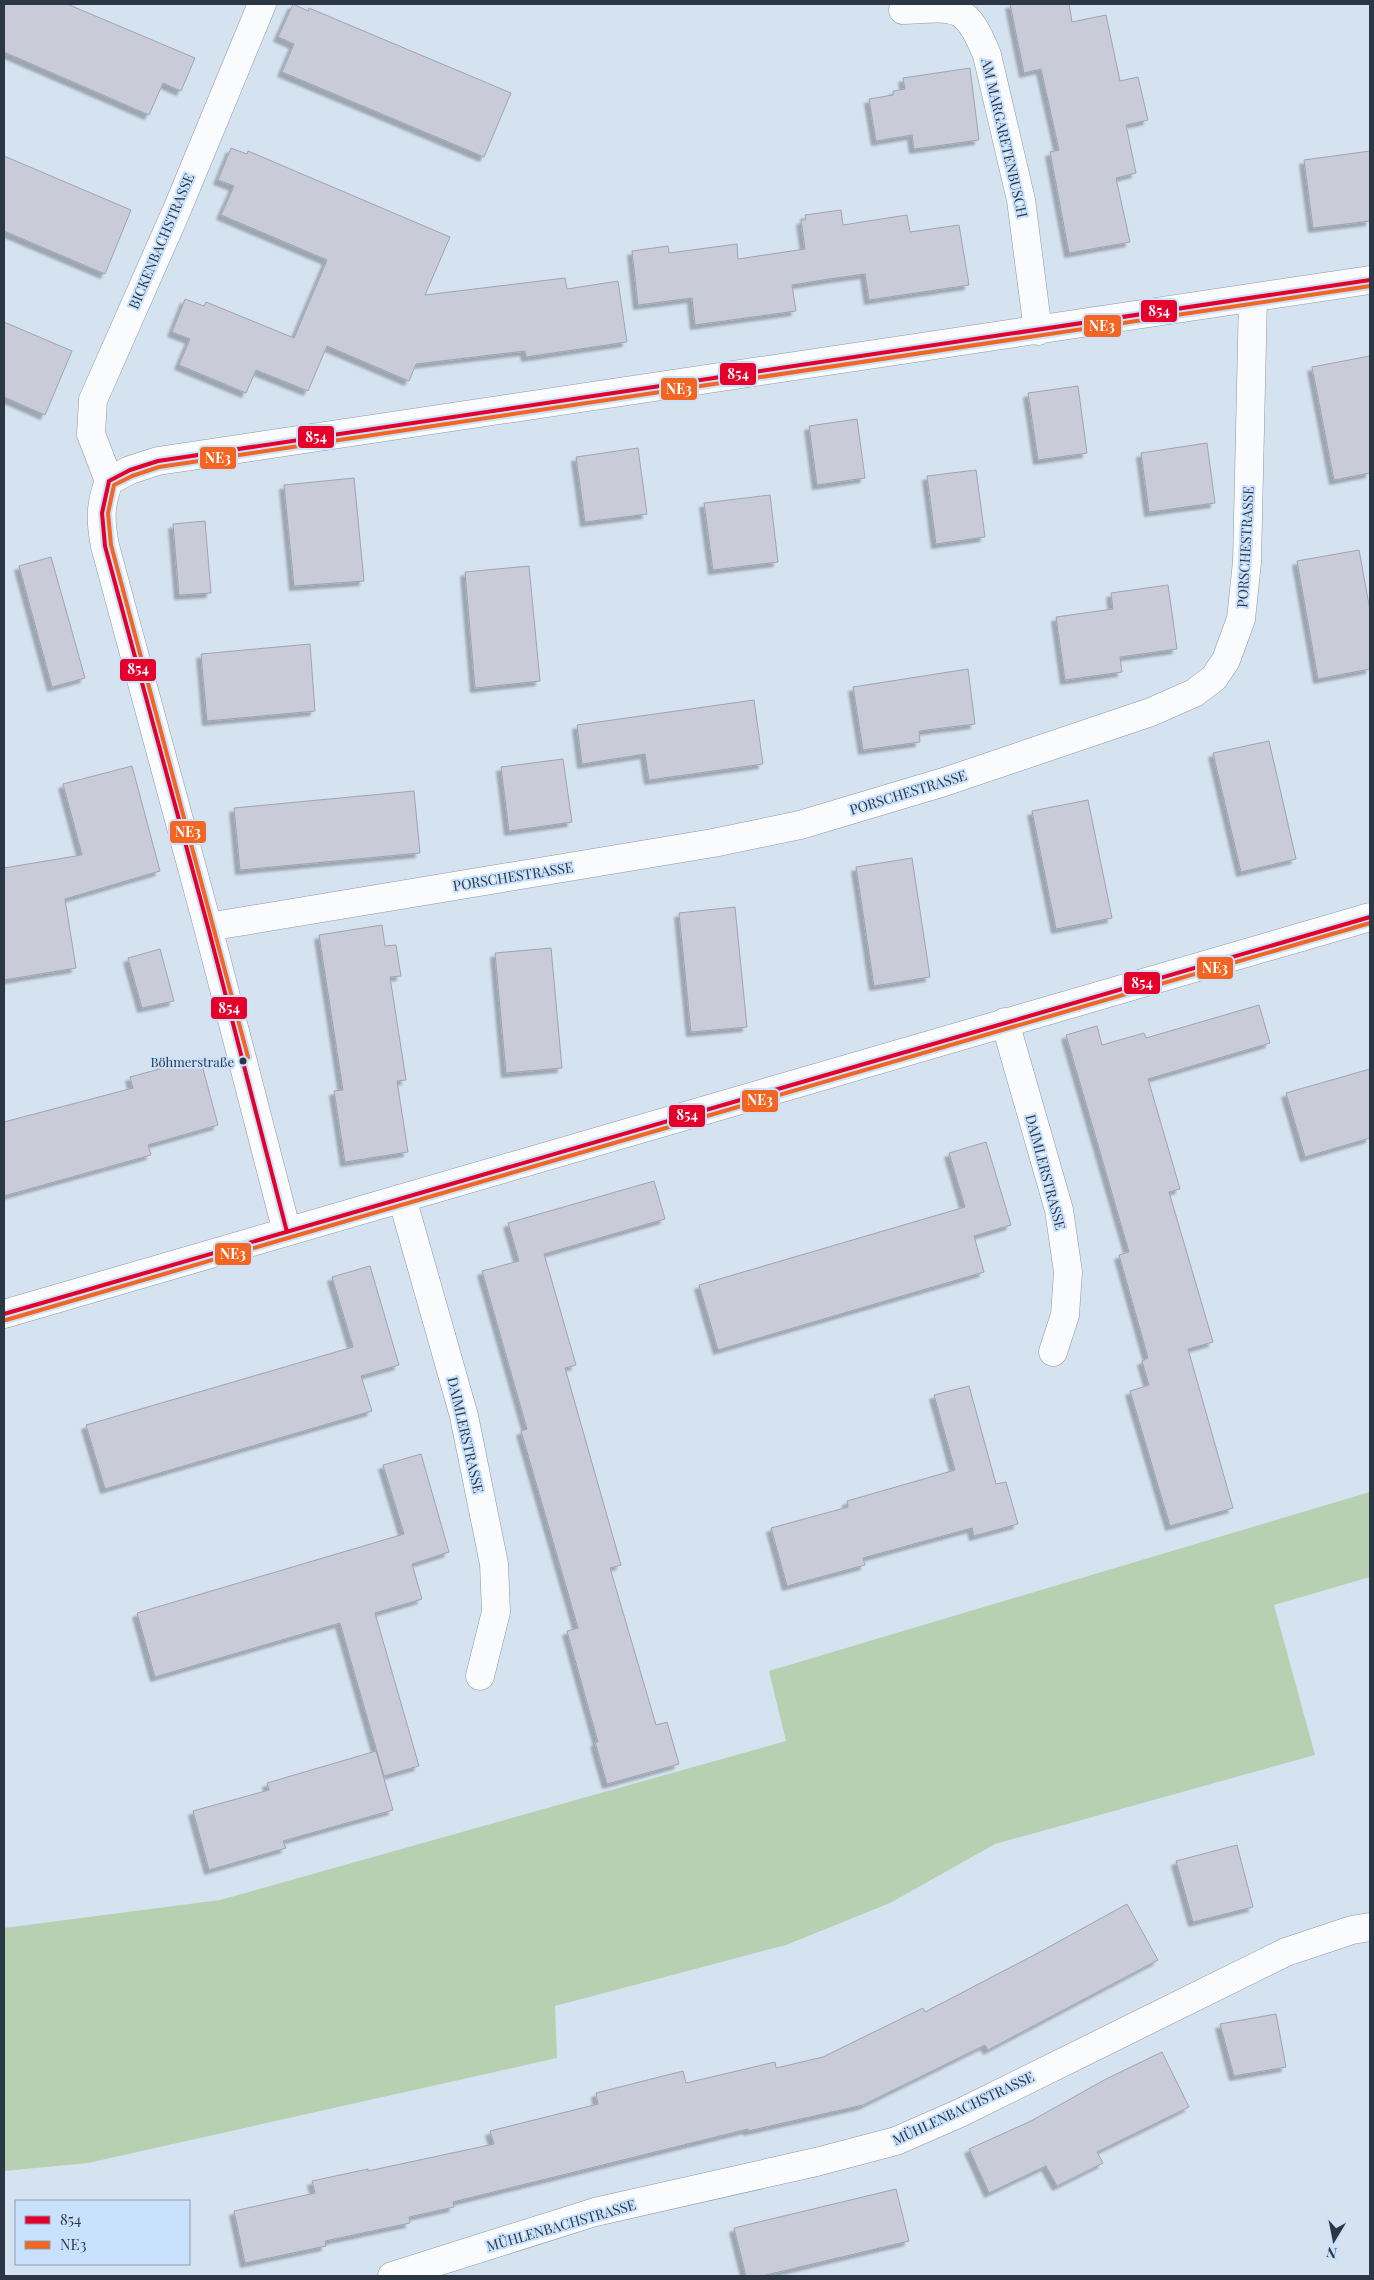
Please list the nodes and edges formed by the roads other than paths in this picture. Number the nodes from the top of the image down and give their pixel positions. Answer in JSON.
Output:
{"nodes":[{"id":1,"x":262,"y":4,"type":"edge"},
{"id":2,"x":903,"y":10,"type":"dead end"},
{"id":3,"x":1370,"y":280,"type":"edge"},
{"id":4,"x":1253,"y":298,"type":"junction"},
{"id":5,"x":1038,"y":331,"type":"junction"},
{"id":6,"x":109,"y":481,"type":"junction"},
{"id":7,"x":1370,"y":917,"type":"edge"},
{"id":8,"x":208,"y":926,"type":"junction"},
{"id":9,"x":1005,"y":1022,"type":"junction"},
{"id":10,"x":402,"y":1198,"type":"junction"},
{"id":11,"x":286,"y":1232,"type":"junction"},
{"id":12,"x":4,"y":1314,"type":"edge"},
{"id":13,"x":1053,"y":1352,"type":"dead end"},
{"id":14,"x":480,"y":1676,"type":"dead end"},
{"id":15,"x":1370,"y":1927,"type":"edge"},
{"id":16,"x":392,"y":2276,"type":"edge"}],
"edges":[{"from":1,"to":6,"type":"street","name":"BICKENBACHSTRASSE"},
{"from":2,"to":5,"type":"street","name":"AM MARGARETENBUSCH"},
{"from":3,"to":4,"type":"street"},
{"from":4,"to":5,"type":"street"},
{"from":4,"to":8,"type":"street","name":"PORSCHESTRASSE"},
{"from":5,"to":6,"type":"street"},
{"from":6,"to":8,"type":"street"},
{"from":7,"to":9,"type":"street"},
{"from":8,"to":11,"type":"street"},
{"from":9,"to":10,"type":"street"},
{"from":9,"to":13,"type":"street","name":"DAIMLERSTRASSE"},
{"from":10,"to":11,"type":"street"},
{"from":10,"to":14,"type":"street","name":"DAIMLERSTRASSE"},
{"from":11,"to":12,"type":"street"},
{"from":15,"to":16,"type":"street","name":"MÜHLENBACHSTRASSE"}]}
